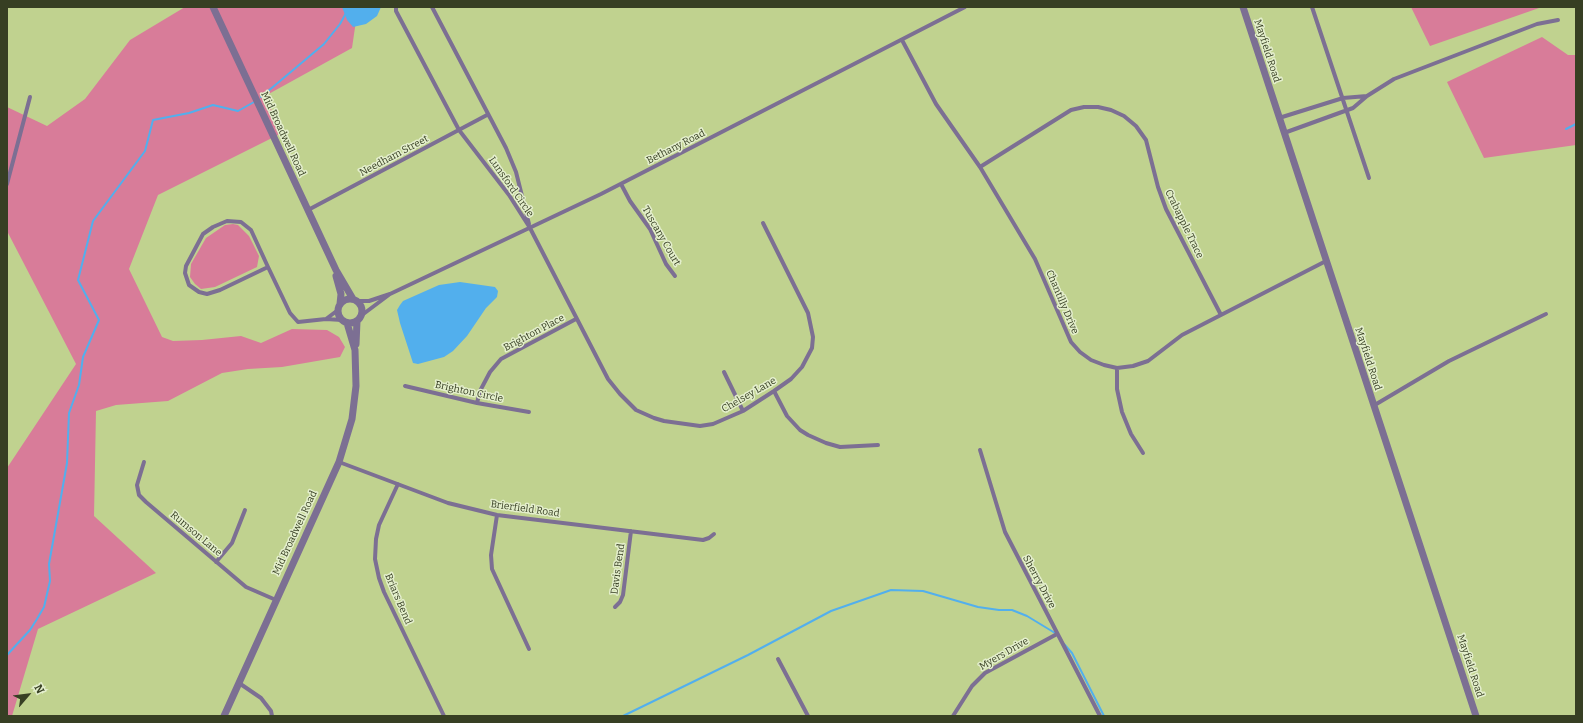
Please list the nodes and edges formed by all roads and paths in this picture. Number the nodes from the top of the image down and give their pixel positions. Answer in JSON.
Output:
{"nodes":[{"id":1,"x":213,"y":7,"type":"edge"},
{"id":2,"x":396,"y":7,"type":"edge"},
{"id":3,"x":432,"y":7,"type":"edge"},
{"id":4,"x":965,"y":7,"type":"edge"},
{"id":5,"x":1243,"y":7,"type":"edge"},
{"id":6,"x":1312,"y":7,"type":"edge"},
{"id":7,"x":1558,"y":20,"type":"dead end"},
{"id":8,"x":902,"y":40,"type":"junction"},
{"id":9,"x":1368,"y":96,"type":"junction"},
{"id":10,"x":30,"y":97,"type":"dead end"},
{"id":11,"x":1343,"y":98,"type":"junction"},
{"id":12,"x":1347,"y":110,"type":"junction"},
{"id":13,"x":487,"y":115,"type":"junction"},
{"id":14,"x":1279,"y":118,"type":"junction"},
{"id":15,"x":459,"y":130,"type":"junction"},
{"id":16,"x":1284,"y":133,"type":"junction"},
{"id":17,"x":980,"y":167,"type":"junction"},
{"id":18,"x":1369,"y":178,"type":"dead end"},
{"id":19,"x":7,"y":184,"type":"edge"},
{"id":20,"x":621,"y":184,"type":"junction"},
{"id":21,"x":308,"y":210,"type":"junction"},
{"id":22,"x":763,"y":223,"type":"dead end"},
{"id":23,"x":530,"y":228,"type":"junction"},
{"id":24,"x":1326,"y":261,"type":"junction"},
{"id":25,"x":268,"y":267,"type":"junction"},
{"id":26,"x":336,"y":270,"type":"junction"},
{"id":27,"x":675,"y":276,"type":"dead end"},
{"id":28,"x":390,"y":294,"type":"junction"},
{"id":29,"x":356,"y":300,"type":"junction"},
{"id":30,"x":339,"y":307,"type":"junction"},
{"id":31,"x":1546,"y":314,"type":"dead end"},
{"id":32,"x":1221,"y":315,"type":"junction"},
{"id":33,"x":360,"y":318,"type":"junction"},
{"id":34,"x":326,"y":319,"type":"junction"},
{"id":35,"x":576,"y":319,"type":"junction"},
{"id":36,"x":345,"y":322,"type":"junction"},
{"id":37,"x":355,"y":350,"type":"junction"},
{"id":38,"x":1117,"y":368,"type":"junction"},
{"id":39,"x":724,"y":372,"type":"dead end"},
{"id":40,"x":405,"y":386,"type":"dead end"},
{"id":41,"x":774,"y":391,"type":"junction"},
{"id":42,"x":477,"y":403,"type":"junction"},
{"id":43,"x":1373,"y":406,"type":"junction"},
{"id":44,"x":742,"y":411,"type":"junction"},
{"id":45,"x":529,"y":412,"type":"dead end"},
{"id":46,"x":878,"y":446,"type":"dead end"},
{"id":47,"x":980,"y":450,"type":"dead end"},
{"id":48,"x":1143,"y":453,"type":"dead end"},
{"id":49,"x":144,"y":462,"type":"dead end"},
{"id":50,"x":339,"y":462,"type":"junction"},
{"id":51,"x":398,"y":484,"type":"junction"},
{"id":52,"x":245,"y":510,"type":"dead end"},
{"id":53,"x":497,"y":515,"type":"junction"},
{"id":54,"x":631,"y":531,"type":"junction"},
{"id":55,"x":714,"y":534,"type":"dead end"},
{"id":56,"x":216,"y":562,"type":"junction"},
{"id":57,"x":276,"y":600,"type":"junction"},
{"id":58,"x":615,"y":607,"type":"dead end"},
{"id":59,"x":1057,"y":634,"type":"junction"},
{"id":60,"x":529,"y":649,"type":"dead end"},
{"id":61,"x":778,"y":659,"type":"dead end"},
{"id":62,"x":239,"y":683,"type":"junction"},
{"id":63,"x":956,"y":715,"type":"edge"},
{"id":64,"x":224,"y":716,"type":"edge"},
{"id":65,"x":272,"y":716,"type":"edge"},
{"id":66,"x":444,"y":716,"type":"edge"},
{"id":67,"x":808,"y":716,"type":"edge"},
{"id":68,"x":1100,"y":716,"type":"edge"},
{"id":69,"x":1476,"y":716,"type":"edge"}],
"edges":[{"from":1,"to":21,"type":"street","name":"Mid Broadwell Road"},
{"from":2,"to":15,"type":"street","name":"Lunsford Circle"},
{"from":3,"to":13,"type":"street","name":"Lunsford Circle"},
{"from":4,"to":8,"type":"street","name":"Bethany Road"},
{"from":5,"to":14,"type":"street","name":"Mayfield Road"},
{"from":6,"to":11,"type":"street"},
{"from":7,"to":9,"type":"street"},
{"from":8,"to":17,"type":"street","name":"Chantilly Drive"},
{"from":8,"to":20,"type":"street","name":"Bethany Road"},
{"from":9,"to":11,"type":"street"},
{"from":9,"to":12,"type":"street"},
{"from":10,"to":19,"type":"street"},
{"from":11,"to":12,"type":"street"},
{"from":11,"to":14,"type":"street"},
{"from":12,"to":16,"type":"street"},
{"from":12,"to":18,"type":"street"},
{"from":13,"to":15,"type":"street","name":"Needham Street"},
{"from":13,"to":23,"type":"street","name":"Lunsford Circle"},
{"from":14,"to":16,"type":"street","name":"Mayfield Road"},
{"from":15,"to":21,"type":"street","name":"Needham Street"},
{"from":15,"to":23,"type":"street","name":"Lunsford Circle"},
{"from":16,"to":24,"type":"street","name":"Mayfield Road"},
{"from":17,"to":32,"type":"street","name":"Crabapple Trace"},
{"from":17,"to":38,"type":"street","name":"Chantilly Drive"},
{"from":20,"to":23,"type":"street","name":"Bethany Road"},
{"from":20,"to":27,"type":"street","name":"Tuscany Court"},
{"from":21,"to":26,"type":"street","name":"Mid Broadwell Road"},
{"from":22,"to":41,"type":"street","name":"Chelsey Lane"},
{"from":23,"to":28,"type":"street","name":"Bethany Road"},
{"from":23,"to":35,"type":"street","name":"Chelsey Lane"},
{"from":24,"to":32,"type":"street","name":"Chantilly Drive"},
{"from":24,"to":43,"type":"street","name":"Mayfield Road"},
{"from":25,"to":25,"type":"street"},
{"from":25,"to":34,"type":"street"},
{"from":26,"to":29,"type":"street","name":"Mid Broadwell Road"},
{"from":26,"to":30,"type":"street","name":"Mid Broadwell Road"},
{"from":28,"to":29,"type":"street","name":"Bethany Road"},
{"from":28,"to":33,"type":"street","name":"Bethany Road"},
{"from":29,"to":30,"type":"street"},
{"from":29,"to":33,"type":"street"},
{"from":30,"to":34,"type":"street"},
{"from":30,"to":36,"type":"street"},
{"from":31,"to":43,"type":"street"},
{"from":32,"to":38,"type":"street","name":"Chantilly Drive"},
{"from":33,"to":36,"type":"street"},
{"from":33,"to":37,"type":"street","name":"Mid Broadwell Road"},
{"from":34,"to":36,"type":"street"},
{"from":35,"to":42,"type":"street","name":"Brighton Place"},
{"from":35,"to":44,"type":"street","name":"Chelsey Lane"},
{"from":36,"to":37,"type":"street","name":"Mid Broadwell Road"},
{"from":37,"to":50,"type":"street","name":"Mid Broadwell Road"},
{"from":38,"to":48,"type":"street"},
{"from":39,"to":44,"type":"street"},
{"from":40,"to":42,"type":"street","name":"Brighton Circle"},
{"from":41,"to":44,"type":"street","name":"Chelsey Lane"},
{"from":41,"to":46,"type":"street"},
{"from":42,"to":45,"type":"street","name":"Brighton Circle"},
{"from":43,"to":69,"type":"street","name":"Mayfield Road"},
{"from":47,"to":59,"type":"street","name":"Sherry Drive"},
{"from":49,"to":56,"type":"street","name":"Rumson Lane"},
{"from":50,"to":51,"type":"street","name":"Brierfield Road"},
{"from":50,"to":57,"type":"street","name":"Mid Broadwell Road"},
{"from":51,"to":53,"type":"street","name":"Brierfield Road"},
{"from":51,"to":66,"type":"street","name":"Briars Bend"},
{"from":52,"to":56,"type":"street"},
{"from":53,"to":54,"type":"street","name":"Brierfield Road"},
{"from":53,"to":60,"type":"street"},
{"from":54,"to":55,"type":"street","name":"Brierfield Road"},
{"from":54,"to":58,"type":"street","name":"Davis Bend"},
{"from":56,"to":57,"type":"street","name":"Rumson Lane"},
{"from":57,"to":62,"type":"street","name":"Mid Broadwell Road"},
{"from":59,"to":63,"type":"street","name":"Myers Drive"},
{"from":59,"to":68,"type":"street","name":"Sherry Drive"},
{"from":61,"to":67,"type":"street"},
{"from":62,"to":64,"type":"street","name":"Mid Broadwell Road"},
{"from":62,"to":65,"type":"street"}]}
